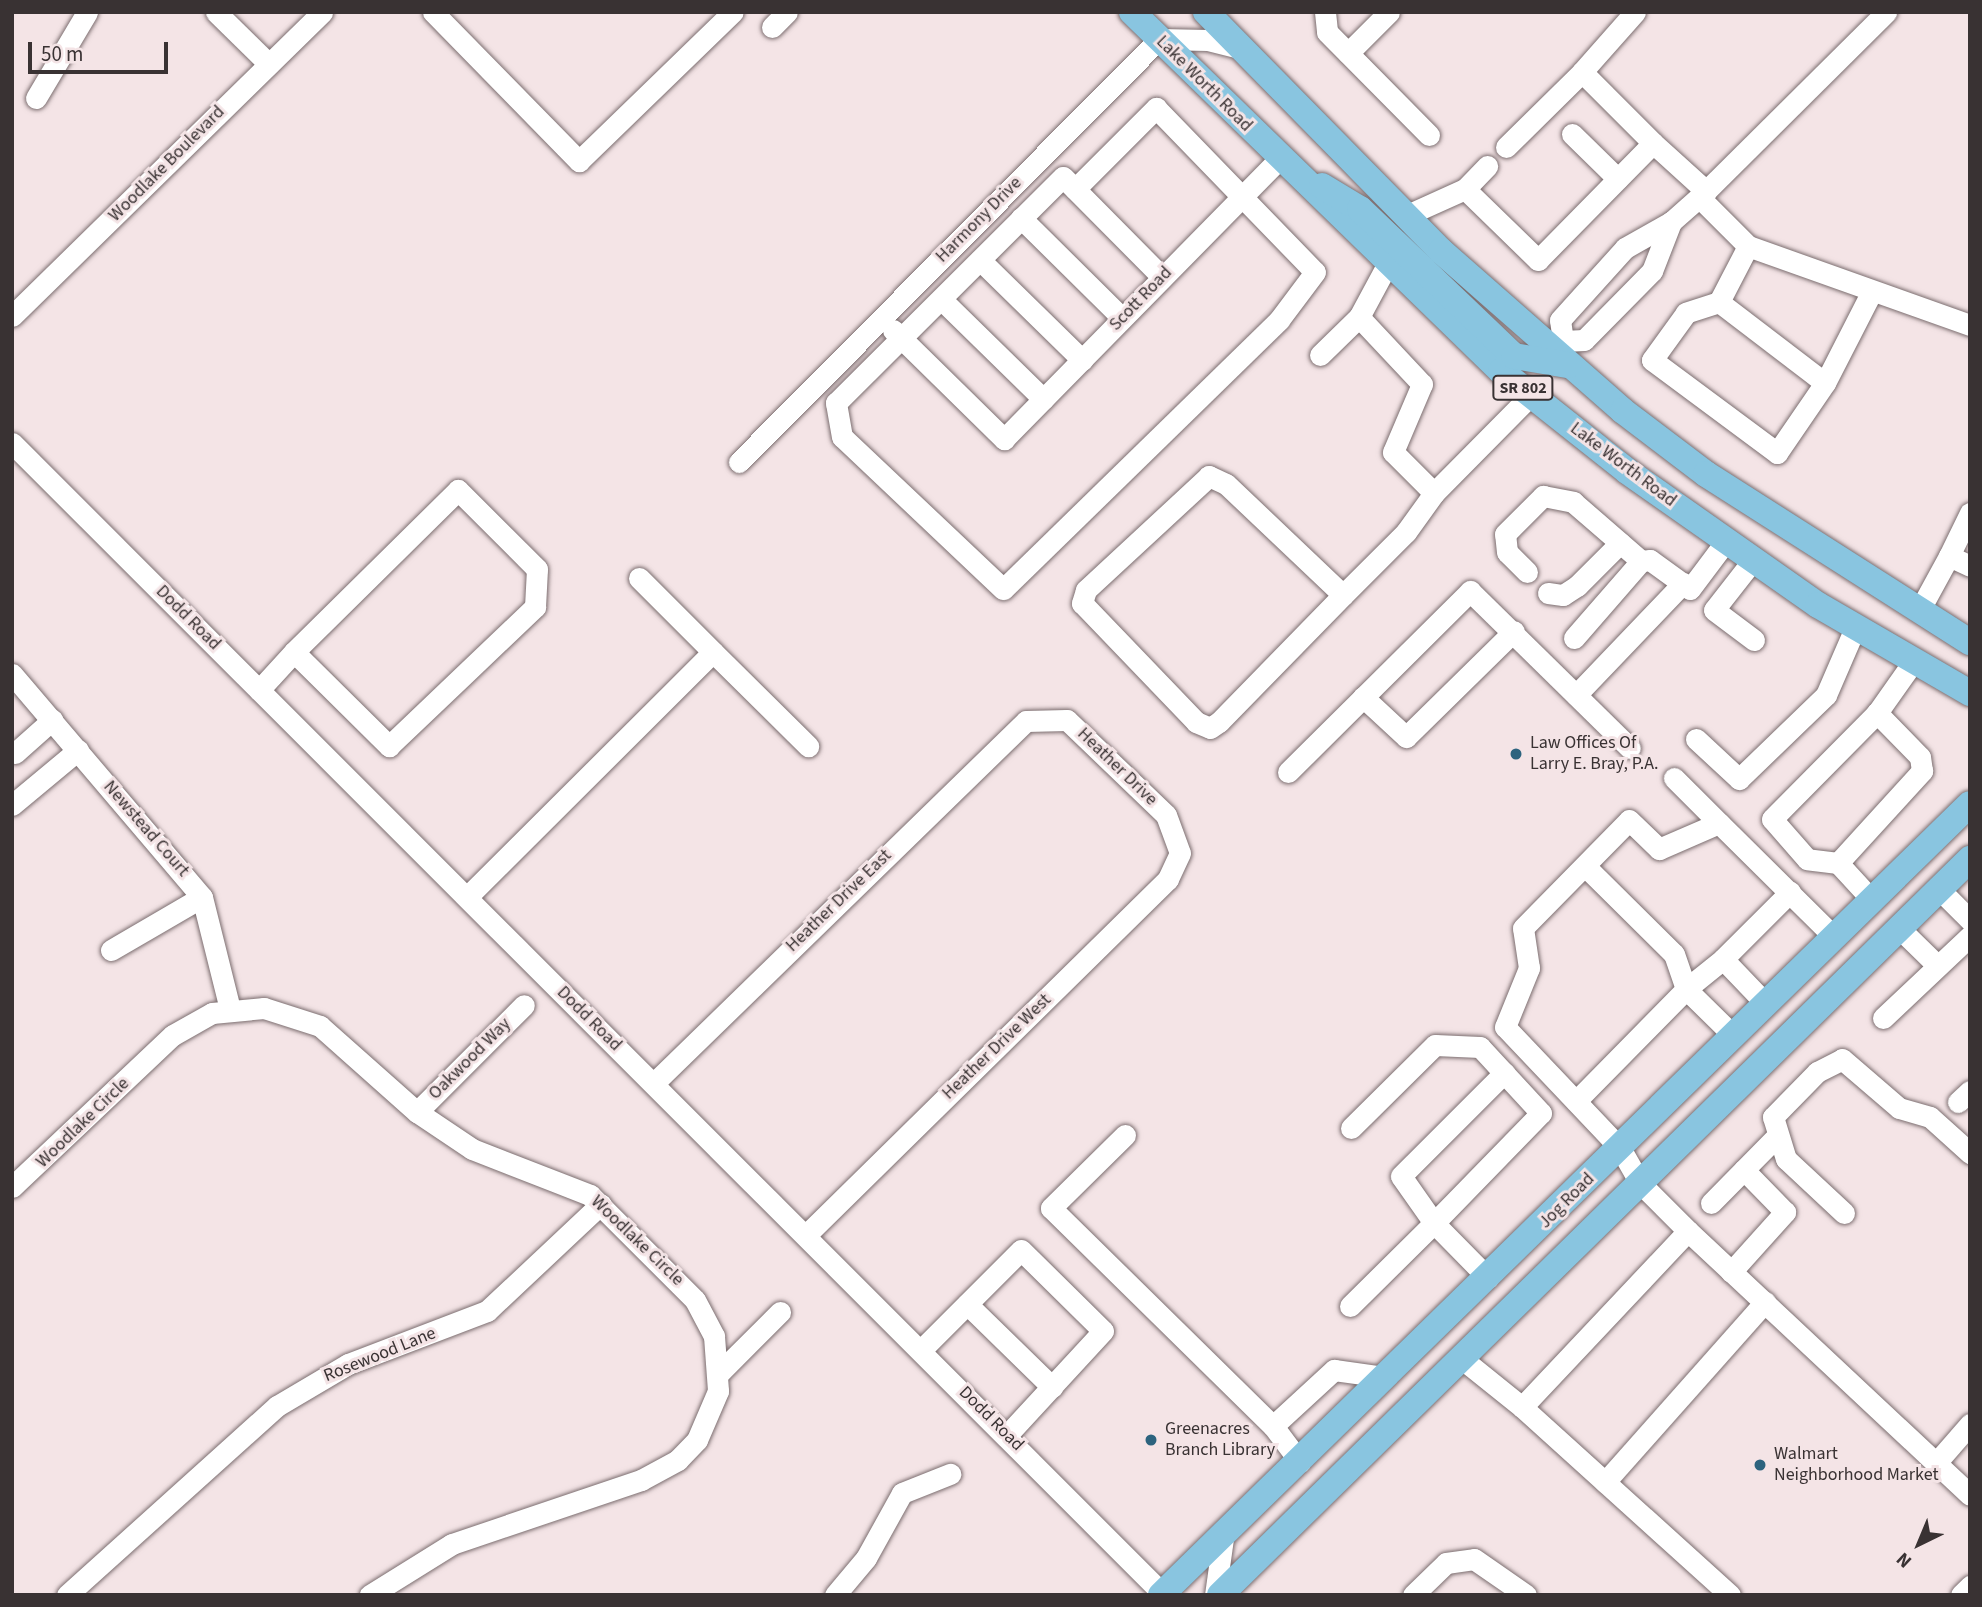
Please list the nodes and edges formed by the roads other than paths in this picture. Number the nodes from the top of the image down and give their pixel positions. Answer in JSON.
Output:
{"nodes":[{"id":1,"x":87,"y":12,"type":"edge"},
{"id":2,"x":216,"y":12,"type":"edge"},
{"id":3,"x":322,"y":12,"type":"edge"},
{"id":4,"x":433,"y":12,"type":"edge"},
{"id":5,"x":733,"y":12,"type":"edge"},
{"id":6,"x":1132,"y":12,"type":"edge"},
{"id":7,"x":1206,"y":12,"type":"edge"},
{"id":8,"x":1325,"y":12,"type":"edge"},
{"id":9,"x":1390,"y":12,"type":"edge"},
{"id":10,"x":1634,"y":12,"type":"edge"},
{"id":11,"x":1886,"y":12,"type":"edge"},
{"id":12,"x":1159,"y":39,"type":"junction"},
{"id":13,"x":1243,"y":49,"type":"junction"},
{"id":14,"x":1348,"y":53,"type":"junction"},
{"id":15,"x":269,"y":64,"type":"junction"},
{"id":16,"x":1582,"y":72,"type":"junction"},
{"id":17,"x":36,"y":98,"type":"dead end"},
{"id":18,"x":1572,"y":134,"type":"dead end"},
{"id":19,"x":1429,"y":135,"type":"dead end"},
{"id":20,"x":1653,"y":143,"type":"junction"},
{"id":21,"x":1506,"y":147,"type":"dead end"},
{"id":22,"x":1044,"y":155,"type":"junction"},
{"id":23,"x":1279,"y":159,"type":"junction"},
{"id":24,"x":1487,"y":166,"type":"dead end"},
{"id":25,"x":1618,"y":179,"type":"junction"},
{"id":26,"x":1069,"y":183,"type":"junction"},
{"id":27,"x":1465,"y":189,"type":"junction"},
{"id":28,"x":1703,"y":194,"type":"junction"},
{"id":29,"x":1242,"y":196,"type":"junction"},
{"id":30,"x":1405,"y":216,"type":"junction"},
{"id":31,"x":1021,"y":218,"type":"junction"},
{"id":32,"x":1671,"y":222,"type":"junction"},
{"id":33,"x":1748,"y":246,"type":"junction"},
{"id":34,"x":980,"y":260,"type":"junction"},
{"id":35,"x":1387,"y":265,"type":"junction"},
{"id":36,"x":1162,"y":278,"type":"junction"},
{"id":37,"x":1870,"y":295,"type":"junction"},
{"id":38,"x":941,"y":299,"type":"junction"},
{"id":39,"x":1719,"y":302,"type":"junction"},
{"id":40,"x":12,"y":317,"type":"edge"},
{"id":41,"x":1359,"y":317,"type":"junction"},
{"id":42,"x":1122,"y":318,"type":"junction"},
{"id":43,"x":881,"y":319,"type":"junction"},
{"id":44,"x":1970,"y":326,"type":"edge"},
{"id":45,"x":902,"y":339,"type":"junction"},
{"id":46,"x":1562,"y":353,"type":"junction"},
{"id":47,"x":1320,"y":355,"type":"dead end"},
{"id":48,"x":1082,"y":360,"type":"junction"},
{"id":49,"x":1825,"y":383,"type":"junction"},
{"id":50,"x":1531,"y":395,"type":"junction"},
{"id":51,"x":1043,"y":399,"type":"junction"},
{"id":52,"x":12,"y":443,"type":"edge"},
{"id":53,"x":739,"y":462,"type":"dead end"},
{"id":54,"x":1434,"y":493,"type":"junction"},
{"id":55,"x":1970,"y":513,"type":"edge"},
{"id":56,"x":1726,"y":541,"type":"junction"},
{"id":57,"x":1620,"y":543,"type":"junction"},
{"id":58,"x":1949,"y":556,"type":"junction"},
{"id":59,"x":1753,"y":559,"type":"junction"},
{"id":60,"x":1641,"y":561,"type":"junction"},
{"id":61,"x":1970,"y":566,"type":"edge"},
{"id":62,"x":1527,"y":572,"type":"dead end"},
{"id":63,"x":639,"y":578,"type":"dead end"},
{"id":64,"x":1683,"y":583,"type":"junction"},
{"id":65,"x":1548,"y":593,"type":"dead end"},
{"id":66,"x":1343,"y":595,"type":"junction"},
{"id":67,"x":1919,"y":611,"type":"junction"},
{"id":68,"x":1855,"y":628,"type":"junction"},
{"id":69,"x":1514,"y":631,"type":"junction"},
{"id":70,"x":1574,"y":638,"type":"dead end"},
{"id":71,"x":1754,"y":640,"type":"dead end"},
{"id":72,"x":1970,"y":642,"type":"edge"},
{"id":73,"x":294,"y":652,"type":"junction"},
{"id":74,"x":713,"y":652,"type":"junction"},
{"id":75,"x":1913,"y":662,"type":"junction"},
{"id":76,"x":12,"y":674,"type":"edge"},
{"id":77,"x":260,"y":690,"type":"junction"},
{"id":78,"x":1970,"y":694,"type":"edge"},
{"id":79,"x":1576,"y":695,"type":"junction"},
{"id":80,"x":1363,"y":697,"type":"junction"},
{"id":81,"x":1877,"y":713,"type":"junction"},
{"id":82,"x":52,"y":720,"type":"junction"},
{"id":83,"x":1026,"y":721,"type":"joint"},
{"id":84,"x":1696,"y":739,"type":"dead end"},
{"id":85,"x":808,"y":747,"type":"dead end"},
{"id":86,"x":1630,"y":748,"type":"dead end"},
{"id":87,"x":78,"y":750,"type":"junction"},
{"id":88,"x":15,"y":753,"type":"dead end"},
{"id":89,"x":1287,"y":772,"type":"dead end"},
{"id":90,"x":1674,"y":778,"type":"dead end"},
{"id":91,"x":1970,"y":804,"type":"edge"},
{"id":92,"x":12,"y":805,"type":"edge"},
{"id":93,"x":1719,"y":823,"type":"junction"},
{"id":94,"x":1180,"y":853,"type":"joint"},
{"id":95,"x":1970,"y":859,"type":"edge"},
{"id":96,"x":1838,"y":863,"type":"junction"},
{"id":97,"x":1585,"y":866,"type":"junction"},
{"id":98,"x":1939,"y":889,"type":"junction"},
{"id":99,"x":1790,"y":892,"type":"junction"},
{"id":100,"x":202,"y":897,"type":"junction"},
{"id":101,"x":467,"y":897,"type":"junction"},
{"id":102,"x":1872,"y":900,"type":"junction"},
{"id":103,"x":1970,"y":920,"type":"edge"},
{"id":104,"x":1899,"y":928,"type":"junction"},
{"id":105,"x":1970,"y":936,"type":"edge"},
{"id":106,"x":1834,"y":937,"type":"junction"},
{"id":107,"x":111,"y":950,"type":"dead end"},
{"id":108,"x":1723,"y":958,"type":"junction"},
{"id":109,"x":1938,"y":966,"type":"junction"},
{"id":110,"x":1686,"y":989,"type":"junction"},
{"id":111,"x":1766,"y":1004,"type":"junction"},
{"id":112,"x":524,"y":1005,"type":"dead end"},
{"id":113,"x":230,"y":1009,"type":"junction"},
{"id":114,"x":1883,"y":1018,"type":"dead end"},
{"id":115,"x":1734,"y":1036,"type":"junction"},
{"id":116,"x":1504,"y":1073,"type":"junction"},
{"id":117,"x":654,"y":1083,"type":"junction"},
{"id":118,"x":1576,"y":1101,"type":"junction"},
{"id":119,"x":417,"y":1112,"type":"junction"},
{"id":120,"x":1351,"y":1128,"type":"dead end"},
{"id":121,"x":1125,"y":1135,"type":"dead end"},
{"id":122,"x":1778,"y":1135,"type":"junction"},
{"id":123,"x":1620,"y":1148,"type":"junction"},
{"id":124,"x":1970,"y":1153,"type":"edge"},
{"id":125,"x":1744,"y":1170,"type":"junction"},
{"id":126,"x":1640,"y":1183,"type":"junction"},
{"id":127,"x":12,"y":1187,"type":"edge"},
{"id":128,"x":1711,"y":1203,"type":"dead end"},
{"id":129,"x":601,"y":1204,"type":"junction"},
{"id":130,"x":1844,"y":1213,"type":"dead end"},
{"id":131,"x":1434,"y":1223,"type":"junction"},
{"id":132,"x":1688,"y":1231,"type":"junction"},
{"id":133,"x":806,"y":1235,"type":"junction"},
{"id":134,"x":1731,"y":1272,"type":"junction"},
{"id":135,"x":1488,"y":1278,"type":"junction"},
{"id":136,"x":1765,"y":1302,"type":"junction"},
{"id":137,"x":967,"y":1304,"type":"junction"},
{"id":138,"x":1350,"y":1306,"type":"dead end"},
{"id":139,"x":780,"y":1312,"type":"dead end"},
{"id":140,"x":921,"y":1350,"type":"junction"},
{"id":141,"x":1461,"y":1358,"type":"junction"},
{"id":142,"x":720,"y":1372,"type":"junction"},
{"id":143,"x":1384,"y":1377,"type":"junction"},
{"id":144,"x":1052,"y":1387,"type":"junction"},
{"id":145,"x":1522,"y":1407,"type":"junction"},
{"id":146,"x":1970,"y":1424,"type":"edge"},
{"id":147,"x":1273,"y":1426,"type":"junction"},
{"id":148,"x":1007,"y":1435,"type":"junction"},
{"id":149,"x":1300,"y":1462,"type":"junction"},
{"id":150,"x":1936,"y":1463,"type":"junction"},
{"id":151,"x":950,"y":1474,"type":"dead end"},
{"id":152,"x":1605,"y":1482,"type":"junction"},
{"id":153,"x":1970,"y":1495,"type":"edge"},
{"id":154,"x":1223,"y":1538,"type":"junction"},
{"id":155,"x":1970,"y":1586,"type":"edge"},
{"id":156,"x":1163,"y":1594,"type":"edge"},
{"id":157,"x":67,"y":1595,"type":"edge"},
{"id":158,"x":370,"y":1595,"type":"edge"},
{"id":159,"x":835,"y":1595,"type":"edge"},
{"id":160,"x":1217,"y":1595,"type":"edge"},
{"id":161,"x":1413,"y":1595,"type":"edge"},
{"id":162,"x":1526,"y":1595,"type":"edge"},
{"id":163,"x":1730,"y":1595,"type":"edge"},
{"id":164,"x":1961,"y":1595,"type":"edge"}],
"edges":[{"from":1,"to":17,"type":"street"},
{"from":2,"to":15,"type":"street"},
{"from":3,"to":15,"type":"street","name":"Woodlake Boulevard"},
{"from":4,"to":5,"type":"street"},
{"from":6,"to":12,"type":"main road","name":"Lake Worth Road","number":"SR 802"},
{"from":7,"to":13,"type":"main road","number":"SR 802"},
{"from":8,"to":14,"type":"street"},
{"from":9,"to":14,"type":"street"},
{"from":10,"to":16,"type":"street"},
{"from":11,"to":28,"type":"street"},
{"from":12,"to":13,"type":"street"},
{"from":12,"to":22,"type":"street","name":"Harmony Drive"},
{"from":12,"to":23,"type":"main road","name":"Lake Worth Road","number":"SR 802"},
{"from":13,"to":30,"type":"main road","number":"SR 802"},
{"from":14,"to":19,"type":"street"},
{"from":15,"to":40,"type":"street","name":"Woodlake Boulevard"},
{"from":16,"to":20,"type":"street"},
{"from":16,"to":21,"type":"street"},
{"from":18,"to":25,"type":"street"},
{"from":20,"to":25,"type":"street"},
{"from":20,"to":28,"type":"street"},
{"from":22,"to":26,"type":"street"},
{"from":22,"to":43,"type":"street","name":"Harmony Drive"},
{"from":23,"to":29,"type":"street","name":"Scott Road"},
{"from":23,"to":35,"type":"main road","name":"Lake Worth Road","number":"SR 802"},
{"from":23,"to":46,"type":"main road"},
{"from":24,"to":27,"type":"street"},
{"from":25,"to":27,"type":"street"},
{"from":26,"to":29,"type":"street"},
{"from":26,"to":31,"type":"street"},
{"from":26,"to":36,"type":"street"},
{"from":27,"to":30,"type":"street"},
{"from":28,"to":32,"type":"street"},
{"from":28,"to":33,"type":"street"},
{"from":29,"to":36,"type":"street","name":"Scott Road"},
{"from":29,"to":45,"type":"street"},
{"from":30,"to":46,"type":"main road","number":"SR 802"},
{"from":31,"to":34,"type":"street"},
{"from":31,"to":42,"type":"street"},
{"from":32,"to":46,"type":"street"},
{"from":32,"to":46,"type":"street"},
{"from":33,"to":37,"type":"street"},
{"from":33,"to":39,"type":"street"},
{"from":34,"to":38,"type":"street"},
{"from":34,"to":48,"type":"street"},
{"from":35,"to":41,"type":"street"},
{"from":35,"to":50,"type":"main road","name":"Lake Worth Road","number":"SR 802"},
{"from":36,"to":42,"type":"street","name":"Scott Road"},
{"from":37,"to":44,"type":"street"},
{"from":37,"to":49,"type":"street"},
{"from":38,"to":45,"type":"street"},
{"from":38,"to":51,"type":"street"},
{"from":39,"to":49,"type":"street"},
{"from":39,"to":49,"type":"street"},
{"from":41,"to":47,"type":"street"},
{"from":41,"to":54,"type":"street"},
{"from":42,"to":48,"type":"street","name":"Scott Road"},
{"from":43,"to":45,"type":"street"},
{"from":43,"to":53,"type":"street","name":"Harmony Drive"},
{"from":45,"to":51,"type":"street","name":"Scott Road"},
{"from":46,"to":67,"type":"main road","number":"SR 802"},
{"from":48,"to":51,"type":"street","name":"Scott Road"},
{"from":50,"to":54,"type":"street"},
{"from":50,"to":56,"type":"main road","name":"Lake Worth Road","number":"SR 802"},
{"from":52,"to":77,"type":"street","name":"Dodd Road"},
{"from":54,"to":66,"type":"street"},
{"from":55,"to":58,"type":"street"},
{"from":56,"to":59,"type":"main road","name":"Lake Worth Road","number":"SR 802"},
{"from":56,"to":64,"type":"street"},
{"from":57,"to":60,"type":"street"},
{"from":57,"to":62,"type":"street"},
{"from":57,"to":65,"type":"street"},
{"from":58,"to":61,"type":"street"},
{"from":58,"to":67,"type":"street"},
{"from":59,"to":68,"type":"main road","name":"Lake Worth Road","number":"SR 802"},
{"from":59,"to":71,"type":"street"},
{"from":60,"to":64,"type":"street"},
{"from":60,"to":70,"type":"street"},
{"from":63,"to":74,"type":"street"},
{"from":64,"to":79,"type":"street"},
{"from":66,"to":66,"type":"street"},
{"from":67,"to":72,"type":"main road","number":"SR 802"},
{"from":68,"to":75,"type":"main road","name":"Lake Worth Road","number":"SR 802"},
{"from":68,"to":84,"type":"street"},
{"from":69,"to":79,"type":"street"},
{"from":69,"to":80,"type":"street"},
{"from":69,"to":80,"type":"street"},
{"from":73,"to":73,"type":"street"},
{"from":73,"to":77,"type":"street"},
{"from":74,"to":85,"type":"street"},
{"from":74,"to":101,"type":"street"},
{"from":75,"to":78,"type":"main road","name":"Lake Worth Road","number":"SR 802"},
{"from":75,"to":81,"type":"street"},
{"from":76,"to":82,"type":"street","name":"Newstead Court"},
{"from":77,"to":101,"type":"street","name":"Dodd Road"},
{"from":79,"to":86,"type":"street"},
{"from":80,"to":89,"type":"street"},
{"from":81,"to":96,"type":"street"},
{"from":81,"to":96,"type":"street"},
{"from":82,"to":87,"type":"street","name":"Newstead Court"},
{"from":82,"to":88,"type":"street"},
{"from":83,"to":94,"type":"street","name":"Heather Drive"},
{"from":83,"to":117,"type":"street","name":"Heather Drive East"},
{"from":87,"to":92,"type":"street"},
{"from":87,"to":100,"type":"street","name":"Newstead Court"},
{"from":90,"to":93,"type":"street"},
{"from":91,"to":102,"type":"main road","name":"Jog Road"},
{"from":93,"to":97,"type":"street"},
{"from":93,"to":99,"type":"street"},
{"from":94,"to":133,"type":"street","name":"Heather Drive West"},
{"from":95,"to":98,"type":"main road"},
{"from":96,"to":102,"type":"street"},
{"from":97,"to":110,"type":"street"},
{"from":97,"to":118,"type":"street"},
{"from":98,"to":103,"type":"street"},
{"from":98,"to":104,"type":"main road"},
{"from":99,"to":106,"type":"street"},
{"from":99,"to":108,"type":"street"},
{"from":100,"to":107,"type":"street"},
{"from":100,"to":113,"type":"street","name":"Newstead Court"},
{"from":101,"to":117,"type":"street","name":"Dodd Road"},
{"from":102,"to":106,"type":"main road","name":"Jog Road"},
{"from":104,"to":109,"type":"street"},
{"from":104,"to":126,"type":"main road"},
{"from":105,"to":109,"type":"street"},
{"from":106,"to":111,"type":"main road","name":"Jog Road"},
{"from":108,"to":110,"type":"street"},
{"from":108,"to":111,"type":"street"},
{"from":109,"to":114,"type":"street"},
{"from":110,"to":115,"type":"street"},
{"from":110,"to":118,"type":"street"},
{"from":111,"to":115,"type":"main road","name":"Jog Road"},
{"from":112,"to":119,"type":"street","name":"Oakwood Way"},
{"from":113,"to":119,"type":"street","name":"Woodlake Circle"},
{"from":113,"to":127,"type":"street","name":"Woodlake Circle"},
{"from":115,"to":123,"type":"main road","name":"Jog Road"},
{"from":116,"to":120,"type":"street"},
{"from":116,"to":131,"type":"street"},
{"from":116,"to":131,"type":"street"},
{"from":117,"to":133,"type":"street","name":"Dodd Road"},
{"from":118,"to":123,"type":"street"},
{"from":119,"to":129,"type":"street","name":"Woodlake Circle"},
{"from":121,"to":147,"type":"street"},
{"from":122,"to":124,"type":"street"},
{"from":122,"to":125,"type":"street"},
{"from":122,"to":130,"type":"street"},
{"from":123,"to":126,"type":"street"},
{"from":123,"to":135,"type":"main road","name":"Jog Road"},
{"from":125,"to":128,"type":"street"},
{"from":125,"to":134,"type":"street"},
{"from":126,"to":132,"type":"street"},
{"from":126,"to":141,"type":"main road"},
{"from":129,"to":142,"type":"street","name":"Woodlake Circle"},
{"from":129,"to":157,"type":"street","name":"Rosewood Lane"},
{"from":131,"to":135,"type":"street"},
{"from":131,"to":138,"type":"street"},
{"from":132,"to":134,"type":"street"},
{"from":132,"to":145,"type":"street"},
{"from":133,"to":140,"type":"street","name":"Dodd Road"},
{"from":134,"to":136,"type":"street"},
{"from":135,"to":143,"type":"main road","name":"Jog Road"},
{"from":136,"to":150,"type":"street"},
{"from":136,"to":152,"type":"street"},
{"from":137,"to":140,"type":"street"},
{"from":137,"to":144,"type":"street"},
{"from":137,"to":144,"type":"street"},
{"from":139,"to":142,"type":"street"},
{"from":140,"to":148,"type":"street","name":"Dodd Road"},
{"from":141,"to":145,"type":"street"},
{"from":141,"to":160,"type":"main road"},
{"from":142,"to":158,"type":"street","name":"Woodlake Circle"},
{"from":143,"to":147,"type":"street"},
{"from":143,"to":149,"type":"main road","name":"Jog Road"},
{"from":144,"to":148,"type":"street"},
{"from":145,"to":152,"type":"street"},
{"from":146,"to":150,"type":"street"},
{"from":147,"to":149,"type":"street"},
{"from":148,"to":156,"type":"street","name":"Dodd Road"},
{"from":149,"to":154,"type":"main road","name":"Jog Road"},
{"from":150,"to":153,"type":"street"},
{"from":151,"to":159,"type":"street"},
{"from":152,"to":163,"type":"street"},
{"from":154,"to":156,"type":"main road","name":"Jog Road"},
{"from":154,"to":160,"type":"street"},
{"from":155,"to":164,"type":"street"},
{"from":161,"to":162,"type":"street"}]}
